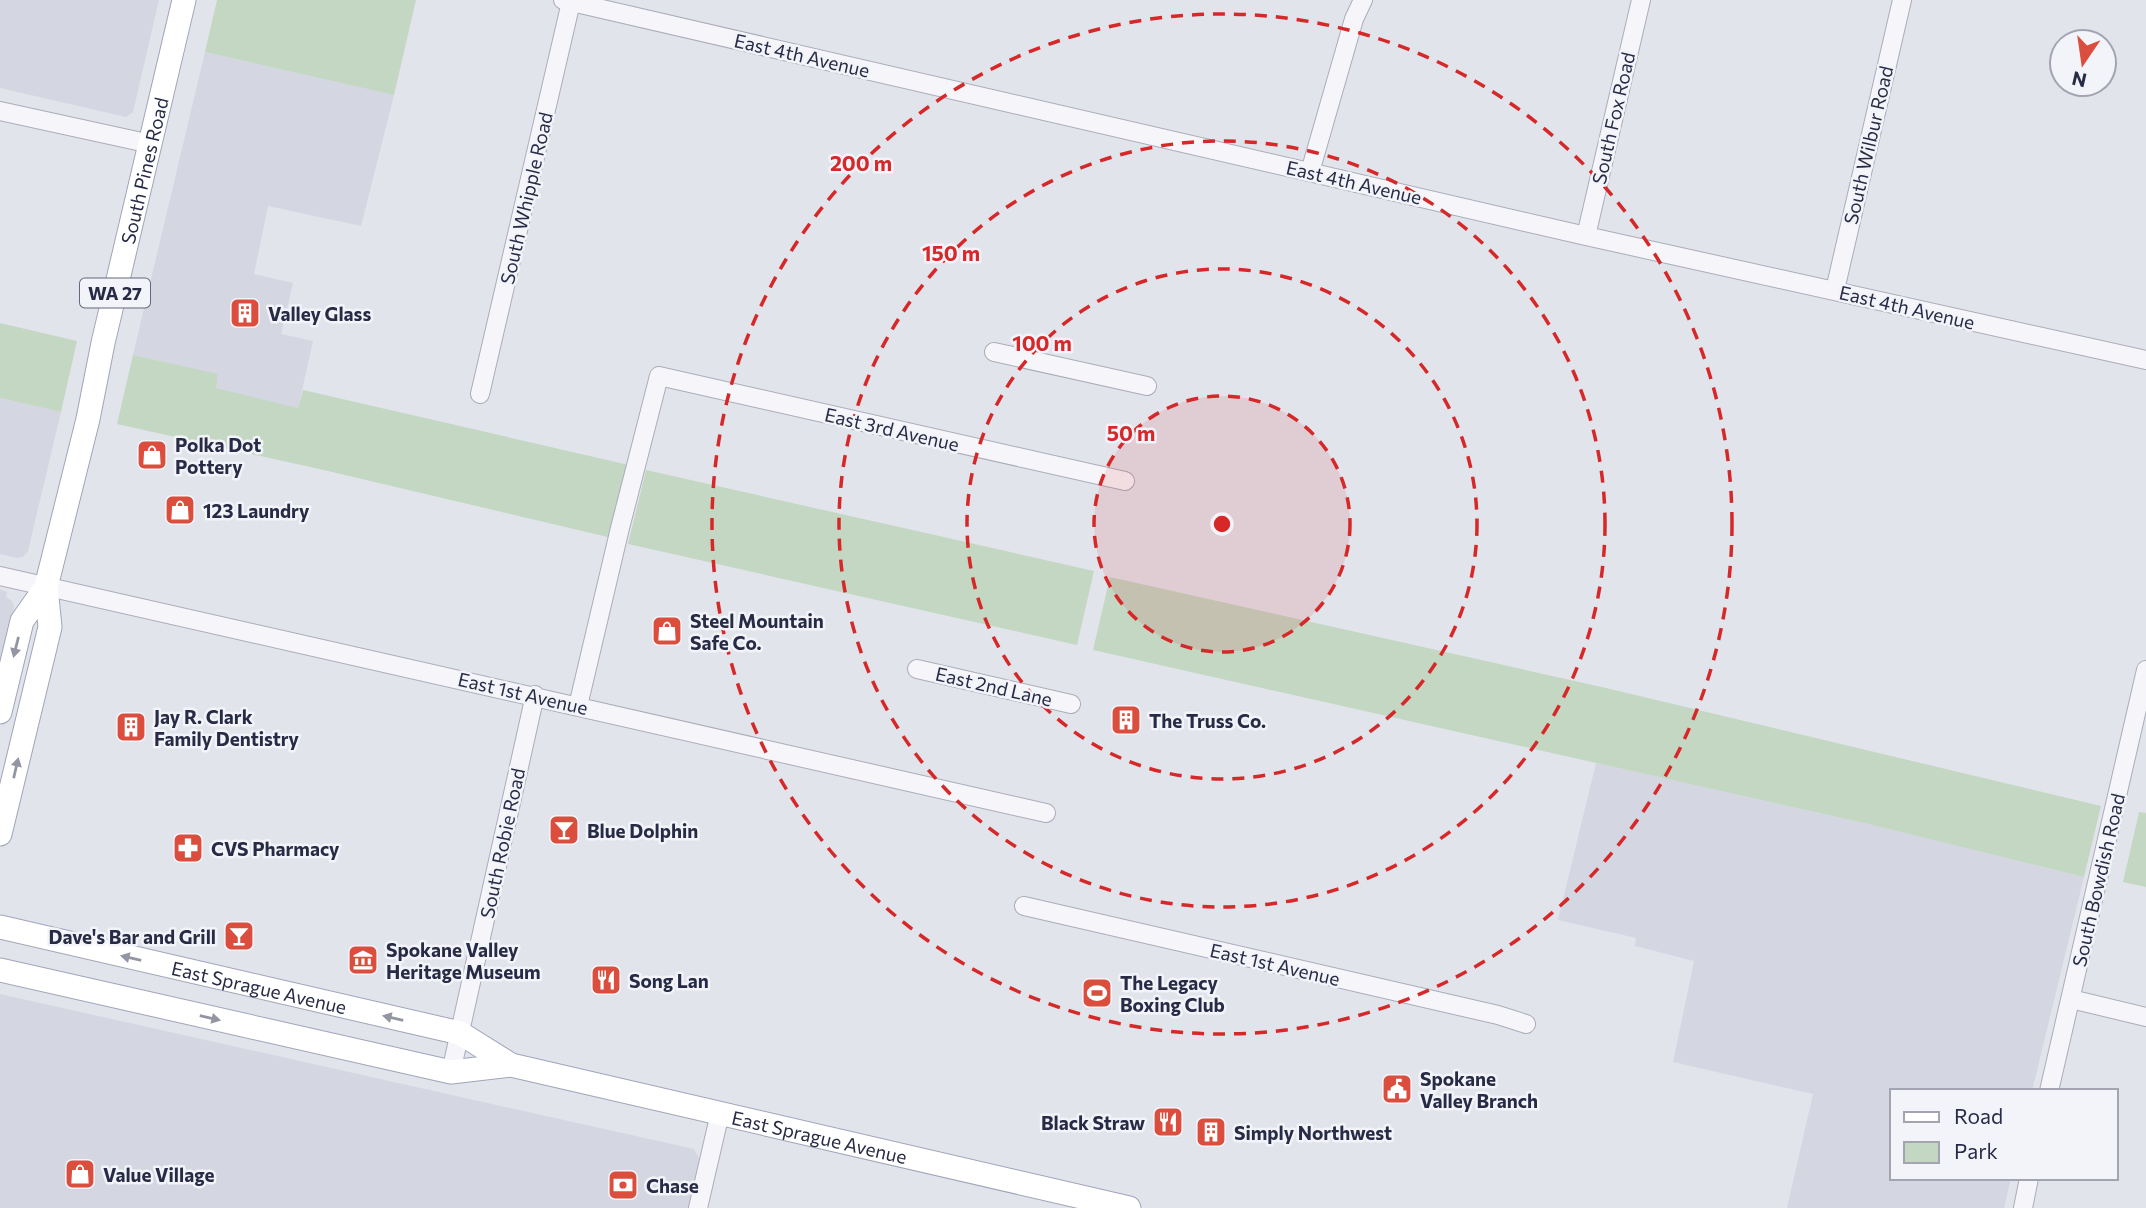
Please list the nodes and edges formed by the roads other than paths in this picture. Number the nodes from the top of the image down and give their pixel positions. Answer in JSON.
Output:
{"nodes":[{"id":1,"x":184,"y":0,"type":"edge"},
{"id":2,"x":1363,"y":0,"type":"edge"},
{"id":3,"x":1641,"y":0,"type":"edge"},
{"id":4,"x":1902,"y":0,"type":"edge"},
{"id":5,"x":567,"y":1,"type":"edge"},
{"id":6,"x":0,"y":111,"type":"edge"},
{"id":7,"x":151,"y":144,"type":"junction"},
{"id":8,"x":1310,"y":172,"type":"junction"},
{"id":9,"x":1586,"y":236,"type":"junction"},
{"id":10,"x":1835,"y":290,"type":"junction"},
{"id":11,"x":994,"y":352,"type":"dead end"},
{"id":12,"x":2146,"y":360,"type":"edge"},
{"id":13,"x":1147,"y":386,"type":"dead end"},
{"id":14,"x":480,"y":394,"type":"dead end"},
{"id":15,"x":1125,"y":481,"type":"dead end"},
{"id":16,"x":0,"y":576,"type":"edge"},
{"id":17,"x":46,"y":587,"type":"junction"},
{"id":18,"x":917,"y":669,"type":"dead end"},
{"id":19,"x":2146,"y":670,"type":"edge"},
{"id":20,"x":535,"y":695,"type":"junction"},
{"id":21,"x":1071,"y":704,"type":"dead end"},
{"id":22,"x":578,"y":706,"type":"junction"},
{"id":23,"x":0,"y":712,"type":"edge"},
{"id":24,"x":1046,"y":813,"type":"dead end"},
{"id":25,"x":0,"y":834,"type":"edge"},
{"id":26,"x":1024,"y":906,"type":"dead end"},
{"id":27,"x":0,"y":928,"type":"edge"},
{"id":28,"x":0,"y":970,"type":"edge"},
{"id":29,"x":2071,"y":999,"type":"junction"},
{"id":30,"x":2146,"y":1017,"type":"edge"},
{"id":31,"x":1526,"y":1024,"type":"dead end"},
{"id":32,"x":460,"y":1033,"type":"junction"},
{"id":33,"x":511,"y":1065,"type":"junction"},
{"id":34,"x":451,"y":1072,"type":"junction"},
{"id":35,"x":2049,"y":1089,"type":"edge"},
{"id":36,"x":720,"y":1113,"type":"junction"},
{"id":37,"x":2029,"y":1180,"type":"edge"},
{"id":38,"x":698,"y":1208,"type":"edge"},
{"id":39,"x":1129,"y":1208,"type":"edge"},
{"id":40,"x":2023,"y":1208,"type":"edge"}],
"edges":[{"from":1,"to":7,"type":"main road","name":"South Pines Road","number":"WA 27"},
{"from":2,"to":8,"type":"street"},
{"from":3,"to":9,"type":"street","name":"South Fox Road"},
{"from":4,"to":10,"type":"street","name":"South Wilbur Road"},
{"from":5,"to":8,"type":"street","name":"East 4th Avenue"},
{"from":5,"to":14,"type":"street","name":"South Whipple Road"},
{"from":6,"to":7,"type":"street"},
{"from":7,"to":17,"type":"main road","name":"South Pines Road","number":"WA 27"},
{"from":8,"to":9,"type":"street","name":"East 4th Avenue"},
{"from":9,"to":10,"type":"street","name":"East 4th Avenue"},
{"from":10,"to":12,"type":"street","name":"East 4th Avenue"},
{"from":11,"to":13,"type":"street"},
{"from":15,"to":22,"type":"street","name":"East 3rd Avenue"},
{"from":16,"to":17,"type":"street","name":"East 1st Avenue"},
{"from":17,"to":20,"type":"street","name":"East 1st Avenue"},
{"from":17,"to":23,"type":"main road","name":"South Pines Road","number":"WA 27","one_way":true},
{"from":25,"to":17,"type":"main road","name":"South Pines Road","number":"WA 27","one_way":true},
{"from":18,"to":21,"type":"street","name":"East 2nd Lane"},
{"from":19,"to":29,"type":"street","name":"South Bowdish Road"},
{"from":20,"to":22,"type":"street","name":"East 1st Avenue"},
{"from":20,"to":32,"type":"street","name":"South Robie Road"},
{"from":22,"to":24,"type":"street","name":"East 1st Avenue"},
{"from":26,"to":31,"type":"street","name":"East 1st Avenue"},
{"from":32,"to":27,"type":"main road","name":"East Sprague Avenue","one_way":true},
{"from":28,"to":34,"type":"main road","name":"East Sprague Avenue","one_way":true},
{"from":29,"to":30,"type":"street"},
{"from":29,"to":35,"type":"street","name":"South Bowdish Road"},
{"from":32,"to":33,"type":"main road","name":"East Sprague Avenue"},
{"from":32,"to":34,"type":"street","name":"South Robie Road"},
{"from":33,"to":34,"type":"main road","name":"East Sprague Avenue"},
{"from":33,"to":36,"type":"main road","name":"East Sprague Avenue"},
{"from":36,"to":38,"type":"street"},
{"from":36,"to":39,"type":"main road","name":"East Sprague Avenue"},
{"from":37,"to":40,"type":"street"}]}
